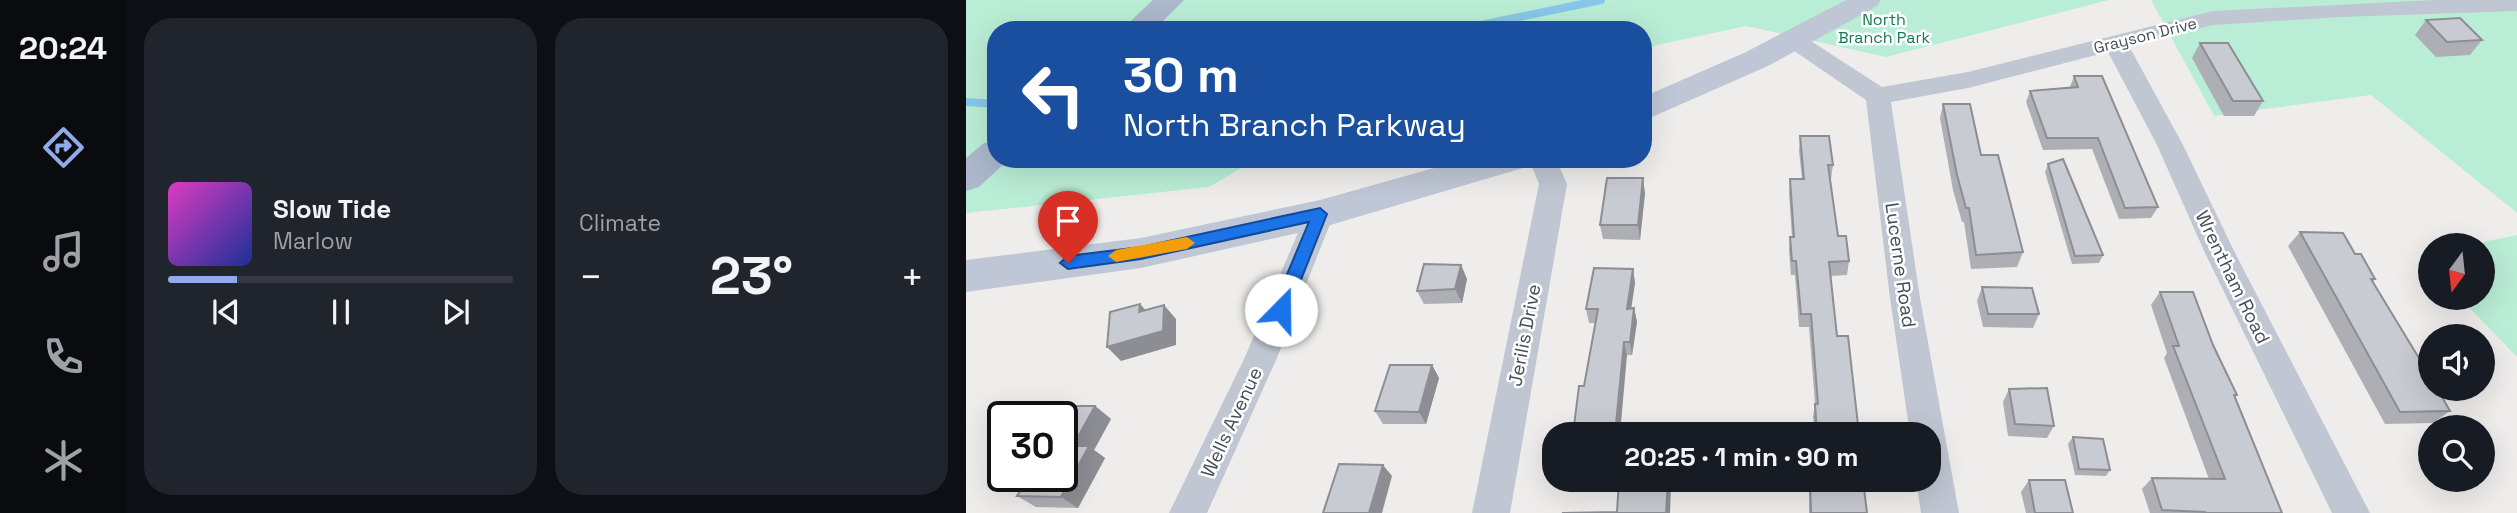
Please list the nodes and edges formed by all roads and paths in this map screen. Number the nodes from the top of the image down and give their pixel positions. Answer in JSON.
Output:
{"nodes":[{"id":1,"x":1170,"y":0,"type":"edge"},
{"id":2,"x":1867,"y":0,"type":"edge"},
{"id":3,"x":2517,"y":4,"type":"edge"},
{"id":4,"x":1146,"y":21,"type":"edge"},
{"id":5,"x":1795,"y":41,"type":"junction"},
{"id":6,"x":2115,"y":42,"type":"junction"},
{"id":7,"x":1878,"y":96,"type":"junction"},
{"id":8,"x":1652,"y":106,"type":"edge"},
{"id":9,"x":987,"y":160,"type":"edge"},
{"id":10,"x":1480,"y":168,"type":"edge"},
{"id":11,"x":1546,"y":168,"type":"edge"},
{"id":12,"x":966,"y":178,"type":"edge"},
{"id":13,"x":1320,"y":214,"type":"junction"},
{"id":14,"x":966,"y":276,"type":"edge"},
{"id":15,"x":1925,"y":422,"type":"edge"},
{"id":16,"x":1936,"y":492,"type":"edge"},
{"id":17,"x":1188,"y":513,"type":"edge"},
{"id":18,"x":1491,"y":513,"type":"edge"},
{"id":19,"x":1940,"y":513,"type":"edge"},
{"id":20,"x":2351,"y":513,"type":"edge"}],
"edges":[{"from":1,"to":4,"type":"main road"},
{"from":2,"to":5,"type":"street"},
{"from":3,"to":6,"type":"street","name":"Grayson Drive"},
{"from":5,"to":7,"type":"street"},
{"from":5,"to":8,"type":"street"},
{"from":6,"to":7,"type":"street","name":"Grayson Drive"},
{"from":6,"to":20,"type":"street","name":"Wrentham Road"},
{"from":7,"to":15,"type":"street","name":"Lucerne Road"},
{"from":9,"to":12,"type":"main road"},
{"from":10,"to":13,"type":"street"},
{"from":11,"to":18,"type":"street","name":"Jerilis Drive"},
{"from":13,"to":14,"type":"street"},
{"from":13,"to":17,"type":"street","name":"Wells Avenue"},
{"from":16,"to":19,"type":"street"}]}
